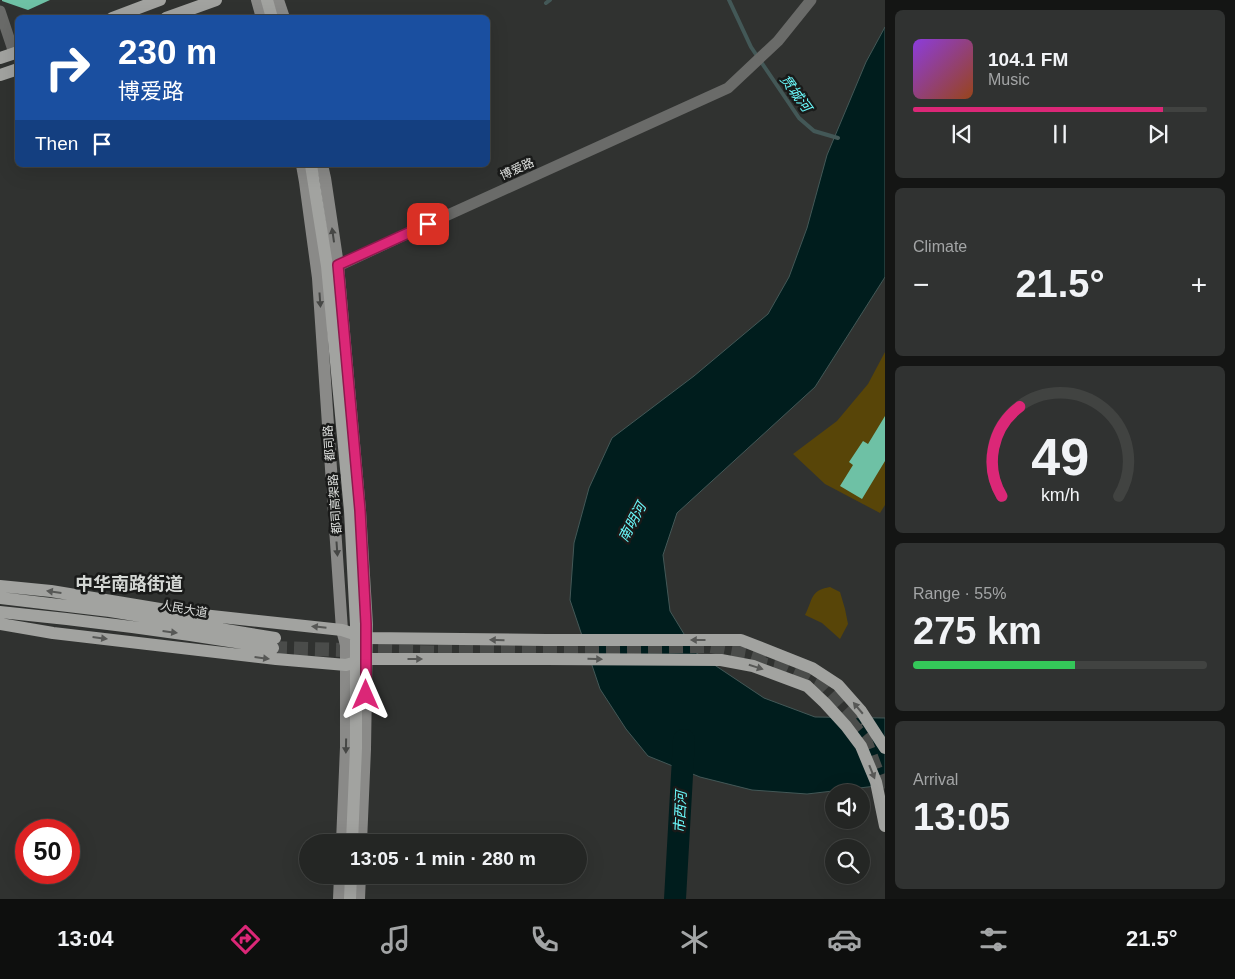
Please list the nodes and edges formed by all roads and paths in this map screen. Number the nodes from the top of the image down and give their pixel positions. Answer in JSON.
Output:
{"nodes":[{"id":1,"x":160,"y":0,"type":"edge"},
{"id":2,"x":216,"y":0,"type":"edge"},
{"id":3,"x":257,"y":0,"type":"edge"},
{"id":4,"x":267,"y":0,"type":"edge"},
{"id":5,"x":278,"y":0,"type":"edge"},
{"id":6,"x":811,"y":0,"type":"edge"},
{"id":7,"x":0,"y":11,"type":"edge"},
{"id":8,"x":120,"y":15,"type":"edge"},
{"id":9,"x":174,"y":15,"type":"edge"},
{"id":10,"x":261,"y":15,"type":"edge"},
{"id":11,"x":271,"y":15,"type":"edge"},
{"id":12,"x":283,"y":15,"type":"edge"},
{"id":13,"x":15,"y":49,"type":"edge"},
{"id":14,"x":15,"y":52,"type":"edge"},
{"id":15,"x":0,"y":58,"type":"edge"},
{"id":16,"x":15,"y":70,"type":"edge"},
{"id":17,"x":0,"y":75,"type":"edge"},
{"id":18,"x":302,"y":167,"type":"edge"},
{"id":19,"x":311,"y":167,"type":"edge"},
{"id":20,"x":323,"y":167,"type":"edge"},
{"id":21,"x":338,"y":265,"type":"junction"},
{"id":22,"x":318,"y":278,"type":"junction"},
{"id":23,"x":0,"y":586,"type":"edge"},
{"id":24,"x":0,"y":598,"type":"edge"},
{"id":25,"x":0,"y":612,"type":"edge"},
{"id":26,"x":0,"y":624,"type":"edge"},
{"id":27,"x":342,"y":630,"type":"junction"},
{"id":28,"x":366,"y":638,"type":"junction"},
{"id":29,"x":366,"y":659,"type":"junction"},
{"id":30,"x":346,"y":665,"type":"junction"},
{"id":31,"x":885,"y":748,"type":"edge"},
{"id":32,"x":885,"y":822,"type":"edge"},
{"id":33,"x":342,"y":834,"type":"edge"},
{"id":34,"x":352,"y":834,"type":"edge"},
{"id":35,"x":361,"y":834,"type":"edge"},
{"id":36,"x":340,"y":884,"type":"edge"},
{"id":37,"x":351,"y":884,"type":"edge"},
{"id":38,"x":360,"y":884,"type":"edge"},
{"id":39,"x":339,"y":899,"type":"edge"},
{"id":40,"x":350,"y":899,"type":"edge"},
{"id":41,"x":359,"y":899,"type":"edge"}],
"edges":[{"from":1,"to":8,"type":"main road"},
{"from":2,"to":9,"type":"main road"},
{"from":3,"to":10,"type":"main road"},
{"from":4,"to":11,"type":"main road"},
{"from":5,"to":12,"type":"main road"},
{"from":6,"to":21,"type":"street","name":"博爱路"},
{"from":7,"to":13,"type":"street"},
{"from":14,"to":15,"type":"main road"},
{"from":16,"to":17,"type":"main road"},
{"from":18,"to":22,"type":"main road","name":"都司路"},
{"from":19,"to":34,"type":"main road","name":"都司高架路"},
{"from":21,"to":20,"type":"main road","name":"都司路","one_way":true},
{"from":21,"to":22,"type":"street","name":"博爱路"},
{"from":21,"to":28,"type":"main road","name":"都司路"},
{"from":22,"to":27,"type":"main road","name":"都司路","one_way":true},
{"from":27,"to":23,"type":"main road","one_way":true},
{"from":25,"to":24,"type":"main road","name":"人民大道","one_way":true},
{"from":26,"to":30,"type":"main road","one_way":true},
{"from":27,"to":28,"type":"main road"},
{"from":27,"to":30,"type":"main road","name":"都司路"},
{"from":28,"to":29,"type":"main road","name":"都司路"},
{"from":31,"to":28,"type":"main road","one_way":true},
{"from":29,"to":30,"type":"main road"},
{"from":29,"to":32,"type":"main road","one_way":true},
{"from":29,"to":35,"type":"main road","name":"都司路"},
{"from":30,"to":33,"type":"main road","name":"都司路","one_way":true},
{"from":36,"to":39,"type":"main road"},
{"from":37,"to":40,"type":"main road"},
{"from":38,"to":41,"type":"main road"}]}
